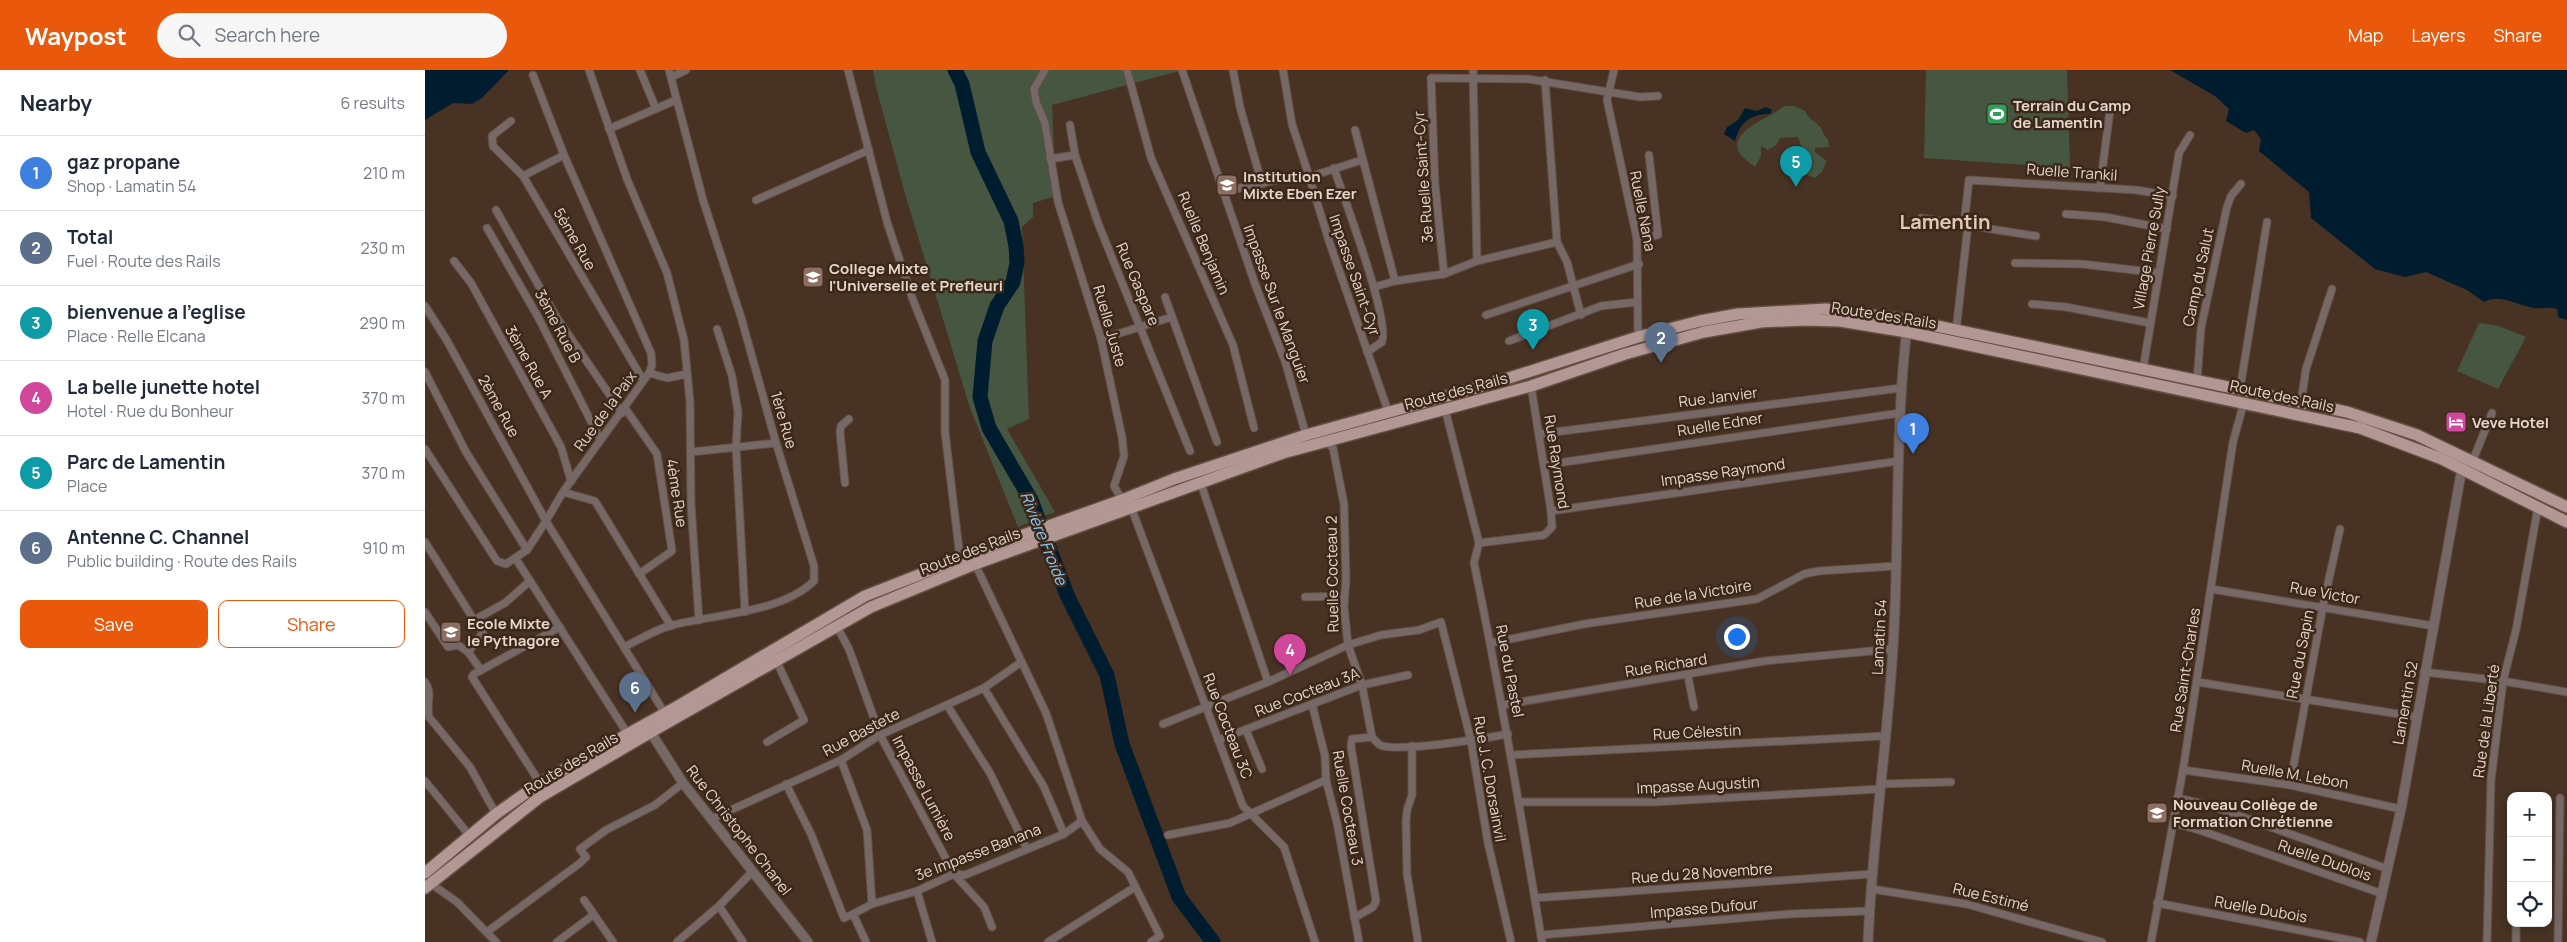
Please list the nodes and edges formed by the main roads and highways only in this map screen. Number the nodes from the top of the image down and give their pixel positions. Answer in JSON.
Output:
{"nodes":[{"id":1,"x":1127,"y":503,"type":"junction"},
{"id":2,"x":2566,"y":506,"type":"edge"},
{"id":3,"x":2567,"y":522,"type":"edge"},
{"id":4,"x":996,"y":551,"type":"junction"},
{"id":5,"x":648,"y":728,"type":"junction"},
{"id":6,"x":427,"y":881,"type":"edge"}],
"edges":[{"from":1,"to":2,"type":"main road","name":"Route des Rails"},
{"from":1,"to":3,"type":"main road","name":"Route des Rails"},
{"from":1,"to":4,"type":"main road","name":"Route des Rails"},
{"from":4,"to":5,"type":"main road","name":"Route des Rails"},
{"from":4,"to":5,"type":"main road","name":"Route des Rails"},
{"from":5,"to":6,"type":"main road","name":"Route des Rails"},
{"from":5,"to":6,"type":"main road","name":"Route des Rails"}]}
